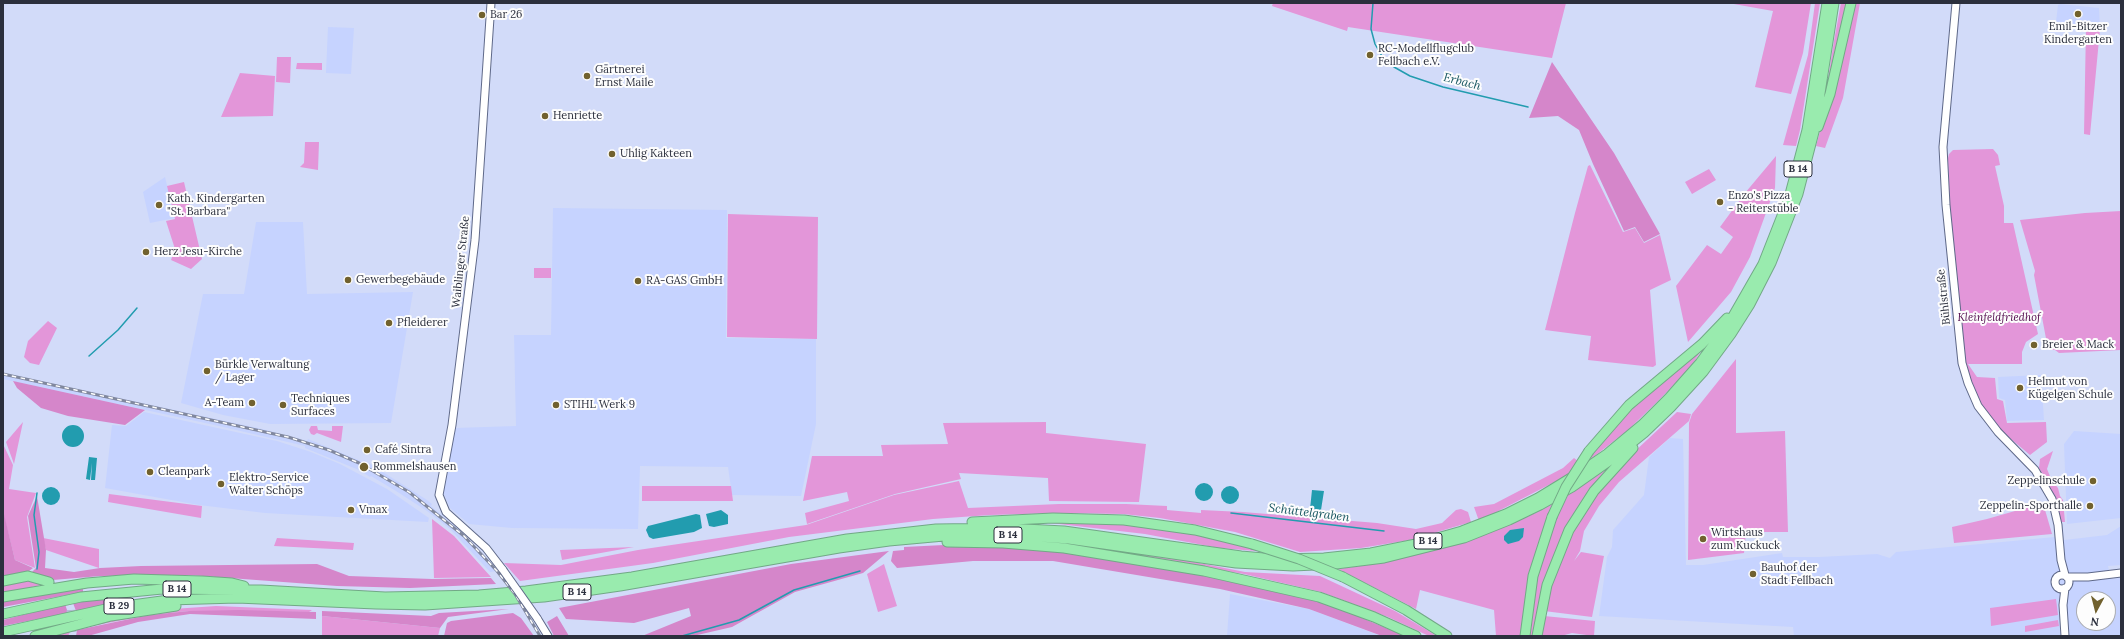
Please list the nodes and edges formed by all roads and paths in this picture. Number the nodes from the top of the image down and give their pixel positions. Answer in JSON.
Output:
{"nodes":[{"id":1,"x":490,"y":3,"type":"edge"},
{"id":2,"x":1827,"y":3,"type":"edge"},
{"id":3,"x":1834,"y":3,"type":"edge"},
{"id":4,"x":1851,"y":3,"type":"edge"},
{"id":5,"x":1956,"y":3,"type":"edge"},
{"id":6,"x":1814,"y":132,"type":"junction"},
{"id":7,"x":1741,"y":304,"type":"junction"},
{"id":8,"x":1644,"y":433,"type":"junction"},
{"id":9,"x":890,"y":534,"type":"junction"},
{"id":10,"x":914,"y":539,"type":"junction"},
{"id":11,"x":2121,"y":573,"type":"edge"},
{"id":12,"x":3,"y":581,"type":"edge"},
{"id":13,"x":2064,"y":581,"type":"junction"},
{"id":14,"x":49,"y":582,"type":"dead end"},
{"id":15,"x":261,"y":590,"type":"junction"},
{"id":16,"x":3,"y":597,"type":"edge"},
{"id":17,"x":237,"y":598,"type":"junction"},
{"id":18,"x":3,"y":614,"type":"edge"},
{"id":19,"x":3,"y":632,"type":"edge"},
{"id":20,"x":35,"y":636,"type":"edge"},
{"id":21,"x":548,"y":636,"type":"edge"},
{"id":22,"x":1416,"y":636,"type":"edge"},
{"id":23,"x":1448,"y":636,"type":"edge"},
{"id":24,"x":1525,"y":636,"type":"edge"},
{"id":25,"x":1537,"y":636,"type":"edge"},
{"id":26,"x":2065,"y":636,"type":"edge"}],
"edges":[{"from":1,"to":21,"type":"main road","name":"Waiblinger Straße","bridge":true},
{"from":2,"to":7,"type":"highway","number":"B 14"},
{"from":3,"to":6,"type":"highway","number":"B 14"},
{"from":4,"to":6,"type":"highway"},
{"from":5,"to":13,"type":"main road","name":"Bühlstraße"},
{"from":6,"to":8,"type":"highway","number":"B 14"},
{"from":7,"to":9,"type":"highway","number":"B 14"},
{"from":7,"to":24,"type":"highway","bridge":true},
{"from":8,"to":10,"type":"highway","number":"B 14"},
{"from":8,"to":25,"type":"highway"},
{"from":9,"to":15,"type":"highway","number":"B 14"},
{"from":9,"to":23,"type":"highway","bridge":true},
{"from":10,"to":17,"type":"highway","number":"B 14"},
{"from":10,"to":22,"type":"highway"},
{"from":11,"to":13,"type":"main road"},
{"from":12,"to":14,"type":"highway"},
{"from":13,"to":26,"type":"main road","name":"Bühlstraße"},
{"from":15,"to":16,"type":"highway"},
{"from":15,"to":18,"type":"highway","number":"B 14"},
{"from":17,"to":19,"type":"highway","number":"B 29"},
{"from":17,"to":20,"type":"highway","number":"B 14"}]}
